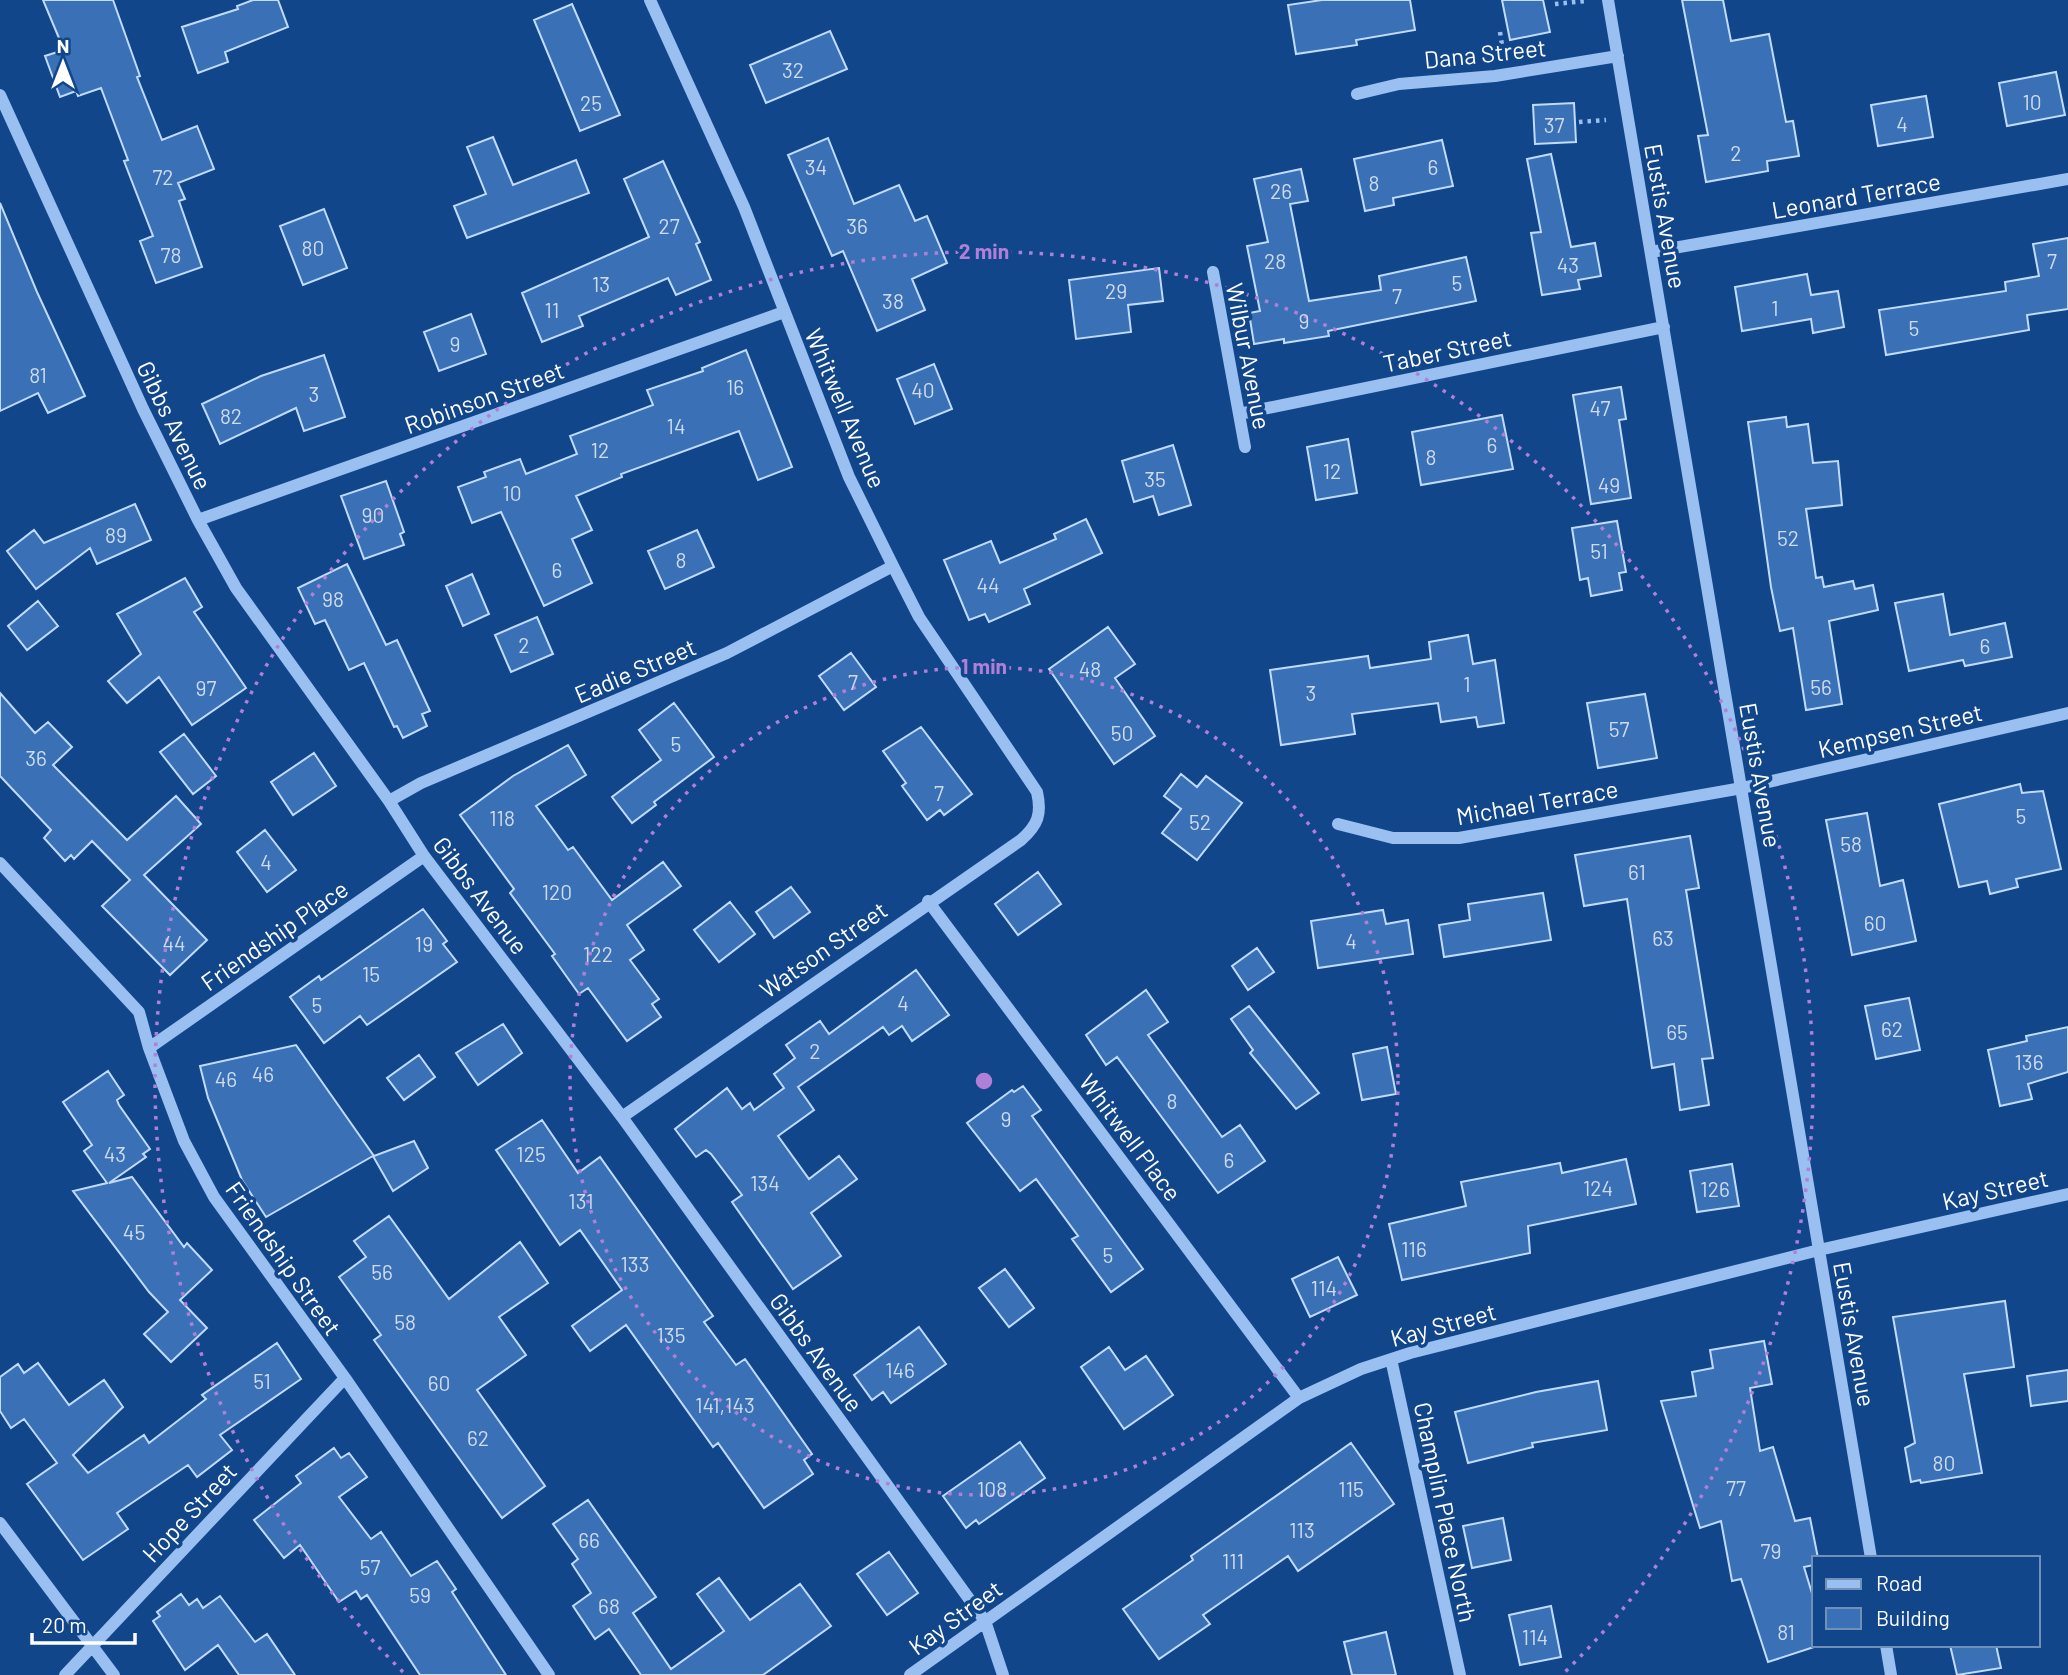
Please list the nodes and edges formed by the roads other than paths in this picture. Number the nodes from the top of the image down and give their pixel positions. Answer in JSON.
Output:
{"nodes":[{"id":1,"x":650,"y":0,"type":"edge"},
{"id":2,"x":1608,"y":0,"type":"edge"},
{"id":3,"x":1618,"y":55,"type":"junction"},
{"id":4,"x":1357,"y":93,"type":"dead end"},
{"id":5,"x":0,"y":95,"type":"edge"},
{"id":6,"x":2068,"y":179,"type":"edge"},
{"id":7,"x":1651,"y":252,"type":"junction"},
{"id":8,"x":1213,"y":272,"type":"dead end"},
{"id":9,"x":783,"y":312,"type":"junction"},
{"id":10,"x":1664,"y":327,"type":"junction"},
{"id":11,"x":1239,"y":414,"type":"junction"},
{"id":12,"x":1245,"y":447,"type":"dead end"},
{"id":13,"x":198,"y":520,"type":"junction"},
{"id":14,"x":892,"y":566,"type":"junction"},
{"id":15,"x":2068,"y":713,"type":"edge"},
{"id":16,"x":1742,"y":788,"type":"junction"},
{"id":17,"x":389,"y":801,"type":"junction"},
{"id":18,"x":1041,"y":811,"type":"joint"},
{"id":19,"x":1338,"y":824,"type":"dead end"},
{"id":20,"x":424,"y":856,"type":"junction"},
{"id":21,"x":0,"y":863,"type":"edge"},
{"id":22,"x":928,"y":901,"type":"junction"},
{"id":23,"x":149,"y":1048,"type":"junction"},
{"id":24,"x":622,"y":1117,"type":"junction"},
{"id":25,"x":2068,"y":1194,"type":"edge"},
{"id":26,"x":1819,"y":1250,"type":"junction"},
{"id":27,"x":1391,"y":1359,"type":"junction"},
{"id":28,"x":345,"y":1378,"type":"junction"},
{"id":29,"x":1300,"y":1398,"type":"junction"},
{"id":30,"x":0,"y":1523,"type":"edge"},
{"id":31,"x":1871,"y":1556,"type":"edge"},
{"id":32,"x":985,"y":1621,"type":"junction"},
{"id":33,"x":93,"y":1645,"type":"junction"},
{"id":34,"x":1886,"y":1647,"type":"edge"},
{"id":35,"x":65,"y":1675,"type":"edge"},
{"id":36,"x":114,"y":1675,"type":"edge"},
{"id":37,"x":549,"y":1675,"type":"edge"},
{"id":38,"x":910,"y":1675,"type":"edge"},
{"id":39,"x":1003,"y":1675,"type":"edge"},
{"id":40,"x":1460,"y":1675,"type":"edge"},
{"id":41,"x":1891,"y":1675,"type":"edge"}],
"edges":[{"from":1,"to":9,"type":"street","name":"Whitwell Avenue"},
{"from":2,"to":3,"type":"street","name":"Eustis Avenue"},
{"from":3,"to":4,"type":"street","name":"Dana Street"},
{"from":3,"to":7,"type":"street","name":"Eustis Avenue"},
{"from":5,"to":13,"type":"street","name":"Gibbs Avenue"},
{"from":6,"to":7,"type":"street","name":"Leonard Terrace"},
{"from":7,"to":10,"type":"street","name":"Eustis Avenue"},
{"from":8,"to":11,"type":"street","name":"Wilbur Avenue"},
{"from":9,"to":13,"type":"street","name":"Robinson Street"},
{"from":9,"to":14,"type":"street","name":"Whitwell Avenue"},
{"from":10,"to":11,"type":"street","name":"Taber Street"},
{"from":10,"to":16,"type":"street","name":"Eustis Avenue"},
{"from":11,"to":12,"type":"street","name":"Wilbur Avenue"},
{"from":13,"to":17,"type":"street","name":"Gibbs Avenue"},
{"from":14,"to":17,"type":"street","name":"Eadie Street"},
{"from":14,"to":18,"type":"street","name":"Whitwell Avenue"},
{"from":15,"to":16,"type":"street","name":"Kempsen Street"},
{"from":16,"to":19,"type":"street","name":"Michael Terrace"},
{"from":16,"to":26,"type":"street","name":"Eustis Avenue"},
{"from":17,"to":20,"type":"street","name":"Gibbs Avenue"},
{"from":18,"to":22,"type":"street","name":"Watson Street"},
{"from":20,"to":23,"type":"street","name":"Friendship Place"},
{"from":20,"to":24,"type":"street","name":"Gibbs Avenue"},
{"from":21,"to":23,"type":"street","name":"Friendship Street"},
{"from":22,"to":24,"type":"street","name":"Watson Street"},
{"from":22,"to":29,"type":"street","name":"Whitwell Place"},
{"from":23,"to":28,"type":"street","name":"Friendship Street"},
{"from":24,"to":32,"type":"street","name":"Gibbs Avenue"},
{"from":25,"to":26,"type":"street","name":"Kay Street"},
{"from":26,"to":27,"type":"street","name":"Kay Street"},
{"from":26,"to":31,"type":"street","name":"Eustis Avenue"},
{"from":27,"to":29,"type":"street","name":"Kay Street"},
{"from":27,"to":40,"type":"street","name":"Champlin Place North"},
{"from":28,"to":33,"type":"street","name":"Hope Street"},
{"from":28,"to":37,"type":"street","name":"Friendship Street"},
{"from":29,"to":32,"type":"street","name":"Kay Street"},
{"from":30,"to":33,"type":"street"},
{"from":32,"to":38,"type":"street","name":"Kay Street"},
{"from":32,"to":39,"type":"street","name":"Gibbs Avenue"},
{"from":33,"to":35,"type":"street","name":"Hope Street"},
{"from":33,"to":36,"type":"street"},
{"from":34,"to":41,"type":"street"}]}
